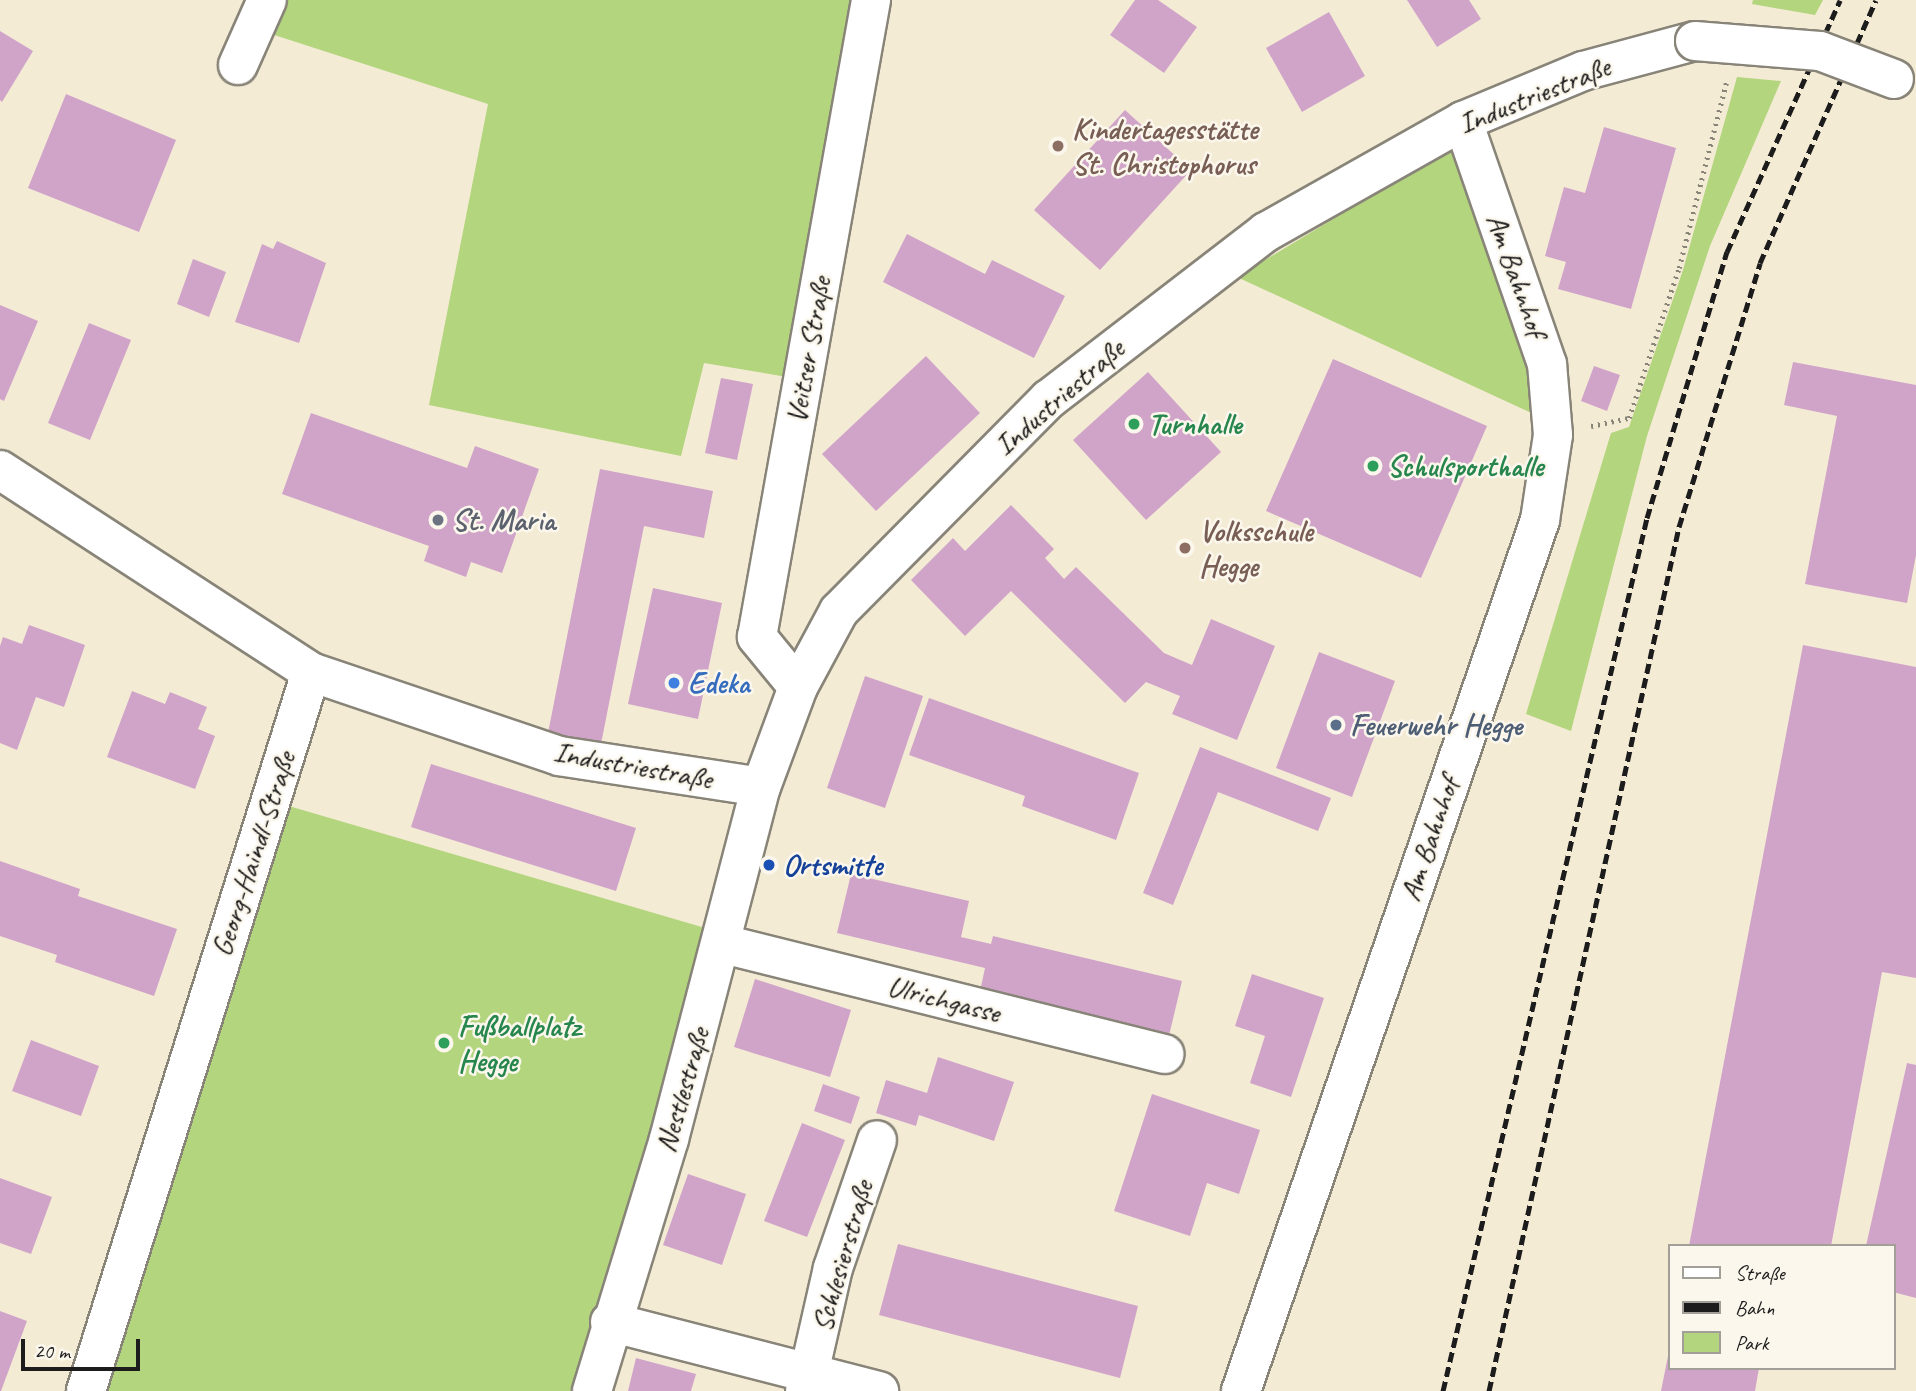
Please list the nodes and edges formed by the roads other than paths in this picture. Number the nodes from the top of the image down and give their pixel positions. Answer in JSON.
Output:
{"nodes":[{"id":1,"x":267,"y":0,"type":"edge"},
{"id":2,"x":871,"y":0,"type":"edge"},
{"id":3,"x":238,"y":65,"type":"dead end"},
{"id":4,"x":1905,"y":84,"type":"edge"},
{"id":5,"x":1463,"y":121,"type":"junction"},
{"id":6,"x":0,"y":470,"type":"edge"},
{"id":7,"x":311,"y":673,"type":"junction"},
{"id":8,"x":798,"y":687,"type":"junction"},
{"id":9,"x":761,"y":787,"type":"junction"},
{"id":10,"x":723,"y":944,"type":"junction"},
{"id":11,"x":1165,"y":1054,"type":"dead end"},
{"id":12,"x":877,"y":1140,"type":"dead end"},
{"id":13,"x":610,"y":1322,"type":"junction"},
{"id":14,"x":807,"y":1381,"type":"edge"},
{"id":15,"x":86,"y":1391,"type":"edge"},
{"id":16,"x":592,"y":1391,"type":"edge"},
{"id":17,"x":879,"y":1391,"type":"edge"},
{"id":18,"x":1241,"y":1391,"type":"edge"}],
"edges":[{"from":1,"to":3,"type":"street"},
{"from":2,"to":8,"type":"street","name":"Veitser Straße"},
{"from":4,"to":5,"type":"street","name":"Industriestraße","bridge":true},
{"from":5,"to":8,"type":"street","name":"Industriestraße"},
{"from":5,"to":18,"type":"street","name":"Am Bahnhof"},
{"from":6,"to":7,"type":"street"},
{"from":7,"to":9,"type":"street","name":"Industriestraße"},
{"from":7,"to":15,"type":"street","name":"Georg-Haindl-Straße"},
{"from":8,"to":9,"type":"street","name":"Industriestraße"},
{"from":9,"to":10,"type":"street","name":"Nestlestraße"},
{"from":10,"to":11,"type":"street","name":"Ulrichgasse"},
{"from":10,"to":13,"type":"street","name":"Nestlestraße"},
{"from":12,"to":14,"type":"street","name":"Schlesierstraße"},
{"from":13,"to":14,"type":"street","name":"Schlesierstraße"},
{"from":13,"to":16,"type":"street","name":"Nestlestraße"},
{"from":14,"to":17,"type":"street","name":"Schlesierstraße"}]}
